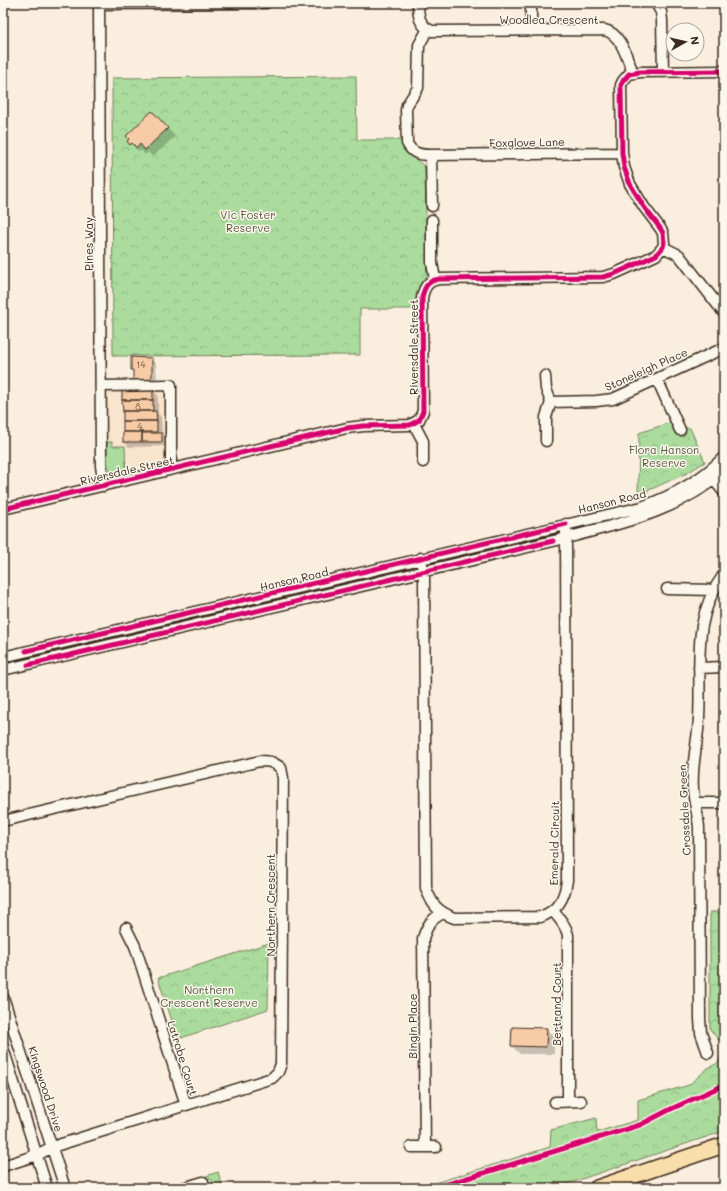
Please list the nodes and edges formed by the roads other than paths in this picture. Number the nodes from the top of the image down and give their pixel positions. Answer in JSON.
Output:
{"nodes":[{"id":1,"x":266,"y":3,"type":"edge"},
{"id":2,"x":418,"y":3,"type":"edge"},
{"id":3,"x":531,"y":3,"type":"edge"},
{"id":4,"x":656,"y":3,"type":"edge"},
{"id":5,"x":99,"y":4,"type":"edge"},
{"id":6,"x":428,"y":29,"type":"junction"},
{"id":7,"x":531,"y":31,"type":"junction"},
{"id":8,"x":724,"y":71,"type":"edge"},
{"id":9,"x":633,"y":72,"type":"junction"},
{"id":10,"x":663,"y":72,"type":"junction"},
{"id":11,"x":622,"y":153,"type":"junction"},
{"id":12,"x":431,"y":155,"type":"junction"},
{"id":13,"x":432,"y":206,"type":"dead end"},
{"id":14,"x":432,"y":220,"type":"dead end"},
{"id":15,"x":663,"y":247,"type":"junction"},
{"id":16,"x":435,"y":280,"type":"junction"},
{"id":17,"x":724,"y":313,"type":"edge"},
{"id":18,"x":724,"y":348,"type":"edge"},
{"id":19,"x":545,"y":376,"type":"dead end"},
{"id":20,"x":657,"y":378,"type":"junction"},
{"id":21,"x":101,"y":386,"type":"junction"},
{"id":22,"x":551,"y":402,"type":"junction"},
{"id":23,"x":414,"y":424,"type":"junction"},
{"id":24,"x":680,"y":430,"type":"dead end"},
{"id":25,"x":546,"y":441,"type":"dead end"},
{"id":26,"x":724,"y":457,"type":"edge"},
{"id":27,"x":423,"y":462,"type":"dead end"},
{"id":28,"x":172,"y":469,"type":"junction"},
{"id":29,"x":717,"y":473,"type":"edge"},
{"id":30,"x":104,"y":486,"type":"junction"},
{"id":31,"x":724,"y":492,"type":"edge"},
{"id":32,"x":3,"y":509,"type":"edge"},
{"id":33,"x":566,"y":524,"type":"junction"},
{"id":34,"x":566,"y":538,"type":"junction"},
{"id":35,"x":421,"y":558,"type":"junction"},
{"id":36,"x":424,"y":571,"type":"junction"},
{"id":37,"x":724,"y":574,"type":"edge"},
{"id":38,"x":667,"y":589,"type":"dead end"},
{"id":39,"x":713,"y":590,"type":"junction"},
{"id":40,"x":3,"y":657,"type":"edge"},
{"id":41,"x":699,"y":668,"type":"junction"},
{"id":42,"x":724,"y":668,"type":"edge"},
{"id":43,"x":3,"y":670,"type":"edge"},
{"id":44,"x":696,"y":803,"type":"junction"},
{"id":45,"x":724,"y":803,"type":"edge"},
{"id":46,"x":3,"y":821,"type":"edge"},
{"id":47,"x":553,"y":911,"type":"junction"},
{"id":48,"x":443,"y":913,"type":"junction"},
{"id":49,"x":126,"y":928,"type":"dead end"},
{"id":50,"x":3,"y":997,"type":"edge"},
{"id":51,"x":5,"y":1011,"type":"edge"},
{"id":52,"x":3,"y":1048,"type":"edge"},
{"id":53,"x":708,"y":1053,"type":"dead end"},
{"id":54,"x":568,"y":1101,"type":"junction"},
{"id":55,"x":581,"y":1101,"type":"dead end"},
{"id":56,"x":555,"y":1102,"type":"dead end"},
{"id":57,"x":186,"y":1105,"type":"junction"},
{"id":58,"x":724,"y":1145,"type":"edge"},
{"id":59,"x":52,"y":1147,"type":"junction"},
{"id":60,"x":411,"y":1147,"type":"dead end"},
{"id":61,"x":425,"y":1147,"type":"junction"},
{"id":62,"x":436,"y":1147,"type":"dead end"},
{"id":63,"x":37,"y":1155,"type":"junction"},
{"id":64,"x":3,"y":1166,"type":"edge"},
{"id":65,"x":47,"y":1188,"type":"edge"},
{"id":66,"x":65,"y":1188,"type":"edge"},
{"id":67,"x":183,"y":1188,"type":"edge"},
{"id":68,"x":204,"y":1188,"type":"edge"},
{"id":69,"x":596,"y":1188,"type":"edge"}],
"edges":[{"from":1,"to":5,"type":"street"},
{"from":2,"to":6,"type":"street"},
{"from":3,"to":7,"type":"street"},
{"from":4,"to":10,"type":"street"},
{"from":5,"to":21,"type":"street","name":"Pines Way"},
{"from":6,"to":7,"type":"street","name":"Woodlea Crescent"},
{"from":6,"to":12,"type":"street","name":"Foxglove Lane"},
{"from":7,"to":9,"type":"street","name":"Woodlea Crescent"},
{"from":8,"to":10,"type":"street"},
{"from":9,"to":10,"type":"street"},
{"from":9,"to":11,"type":"street"},
{"from":11,"to":12,"type":"street","name":"Foxglove Lane"},
{"from":11,"to":15,"type":"street"},
{"from":12,"to":13,"type":"street"},
{"from":14,"to":16,"type":"street"},
{"from":15,"to":16,"type":"street"},
{"from":15,"to":17,"type":"street"},
{"from":16,"to":23,"type":"street","name":"Riversdale Street"},
{"from":18,"to":20,"type":"street","name":"Stoneleigh Place"},
{"from":19,"to":22,"type":"street"},
{"from":20,"to":22,"type":"street","name":"Stoneleigh Place"},
{"from":20,"to":24,"type":"street"},
{"from":21,"to":28,"type":"street"},
{"from":21,"to":30,"type":"street","name":"Pines Way"},
{"from":22,"to":25,"type":"street"},
{"from":23,"to":27,"type":"street"},
{"from":23,"to":28,"type":"street","name":"Riversdale Street"},
{"from":26,"to":29,"type":"street","name":"Hanson Road"},
{"from":28,"to":30,"type":"street","name":"Riversdale Street"},
{"from":29,"to":31,"type":"street"},
{"from":29,"to":33,"type":"street","name":"Hanson Road"},
{"from":29,"to":34,"type":"street","name":"Hanson Road"},
{"from":30,"to":32,"type":"street","name":"Riversdale Street"},
{"from":33,"to":34,"type":"street","name":"Emerald Circuit"},
{"from":33,"to":35,"type":"street","name":"Hanson Road"},
{"from":34,"to":36,"type":"street","name":"Hanson Road"},
{"from":34,"to":47,"type":"street","name":"Emerald Circuit"},
{"from":35,"to":36,"type":"street"},
{"from":35,"to":40,"type":"street","name":"Hanson Road"},
{"from":36,"to":43,"type":"street","name":"Hanson Road"},
{"from":36,"to":48,"type":"street"},
{"from":37,"to":39,"type":"street","name":"Crossdale Green"},
{"from":38,"to":39,"type":"street"},
{"from":39,"to":41,"type":"street","name":"Crossdale Green"},
{"from":41,"to":42,"type":"street"},
{"from":41,"to":44,"type":"street","name":"Crossdale Green"},
{"from":44,"to":45,"type":"street"},
{"from":44,"to":53,"type":"street","name":"Crossdale Green"},
{"from":46,"to":57,"type":"street","name":"Northern Crescent"},
{"from":47,"to":48,"type":"street"},
{"from":47,"to":54,"type":"street","name":"Bertrand Court"},
{"from":48,"to":61,"type":"street","name":"Bingin Place"},
{"from":49,"to":57,"type":"street","name":"Latrobe Court"},
{"from":50,"to":51,"type":"street","name":"Kingswood Drive"},
{"from":51,"to":59,"type":"street","name":"Kingswood Drive"},
{"from":52,"to":63,"type":"street"},
{"from":54,"to":55,"type":"street"},
{"from":54,"to":56,"type":"street"},
{"from":57,"to":59,"type":"street","name":"Northern Crescent"},
{"from":58,"to":69,"type":"highway"},
{"from":59,"to":63,"type":"street","name":"Northern Crescent"},
{"from":59,"to":66,"type":"street","name":"Kingswood Drive"},
{"from":60,"to":61,"type":"street"},
{"from":61,"to":62,"type":"street"},
{"from":63,"to":64,"type":"street","name":"Northern Crescent"},
{"from":63,"to":65,"type":"street"},
{"from":67,"to":68,"type":"street"}]}
